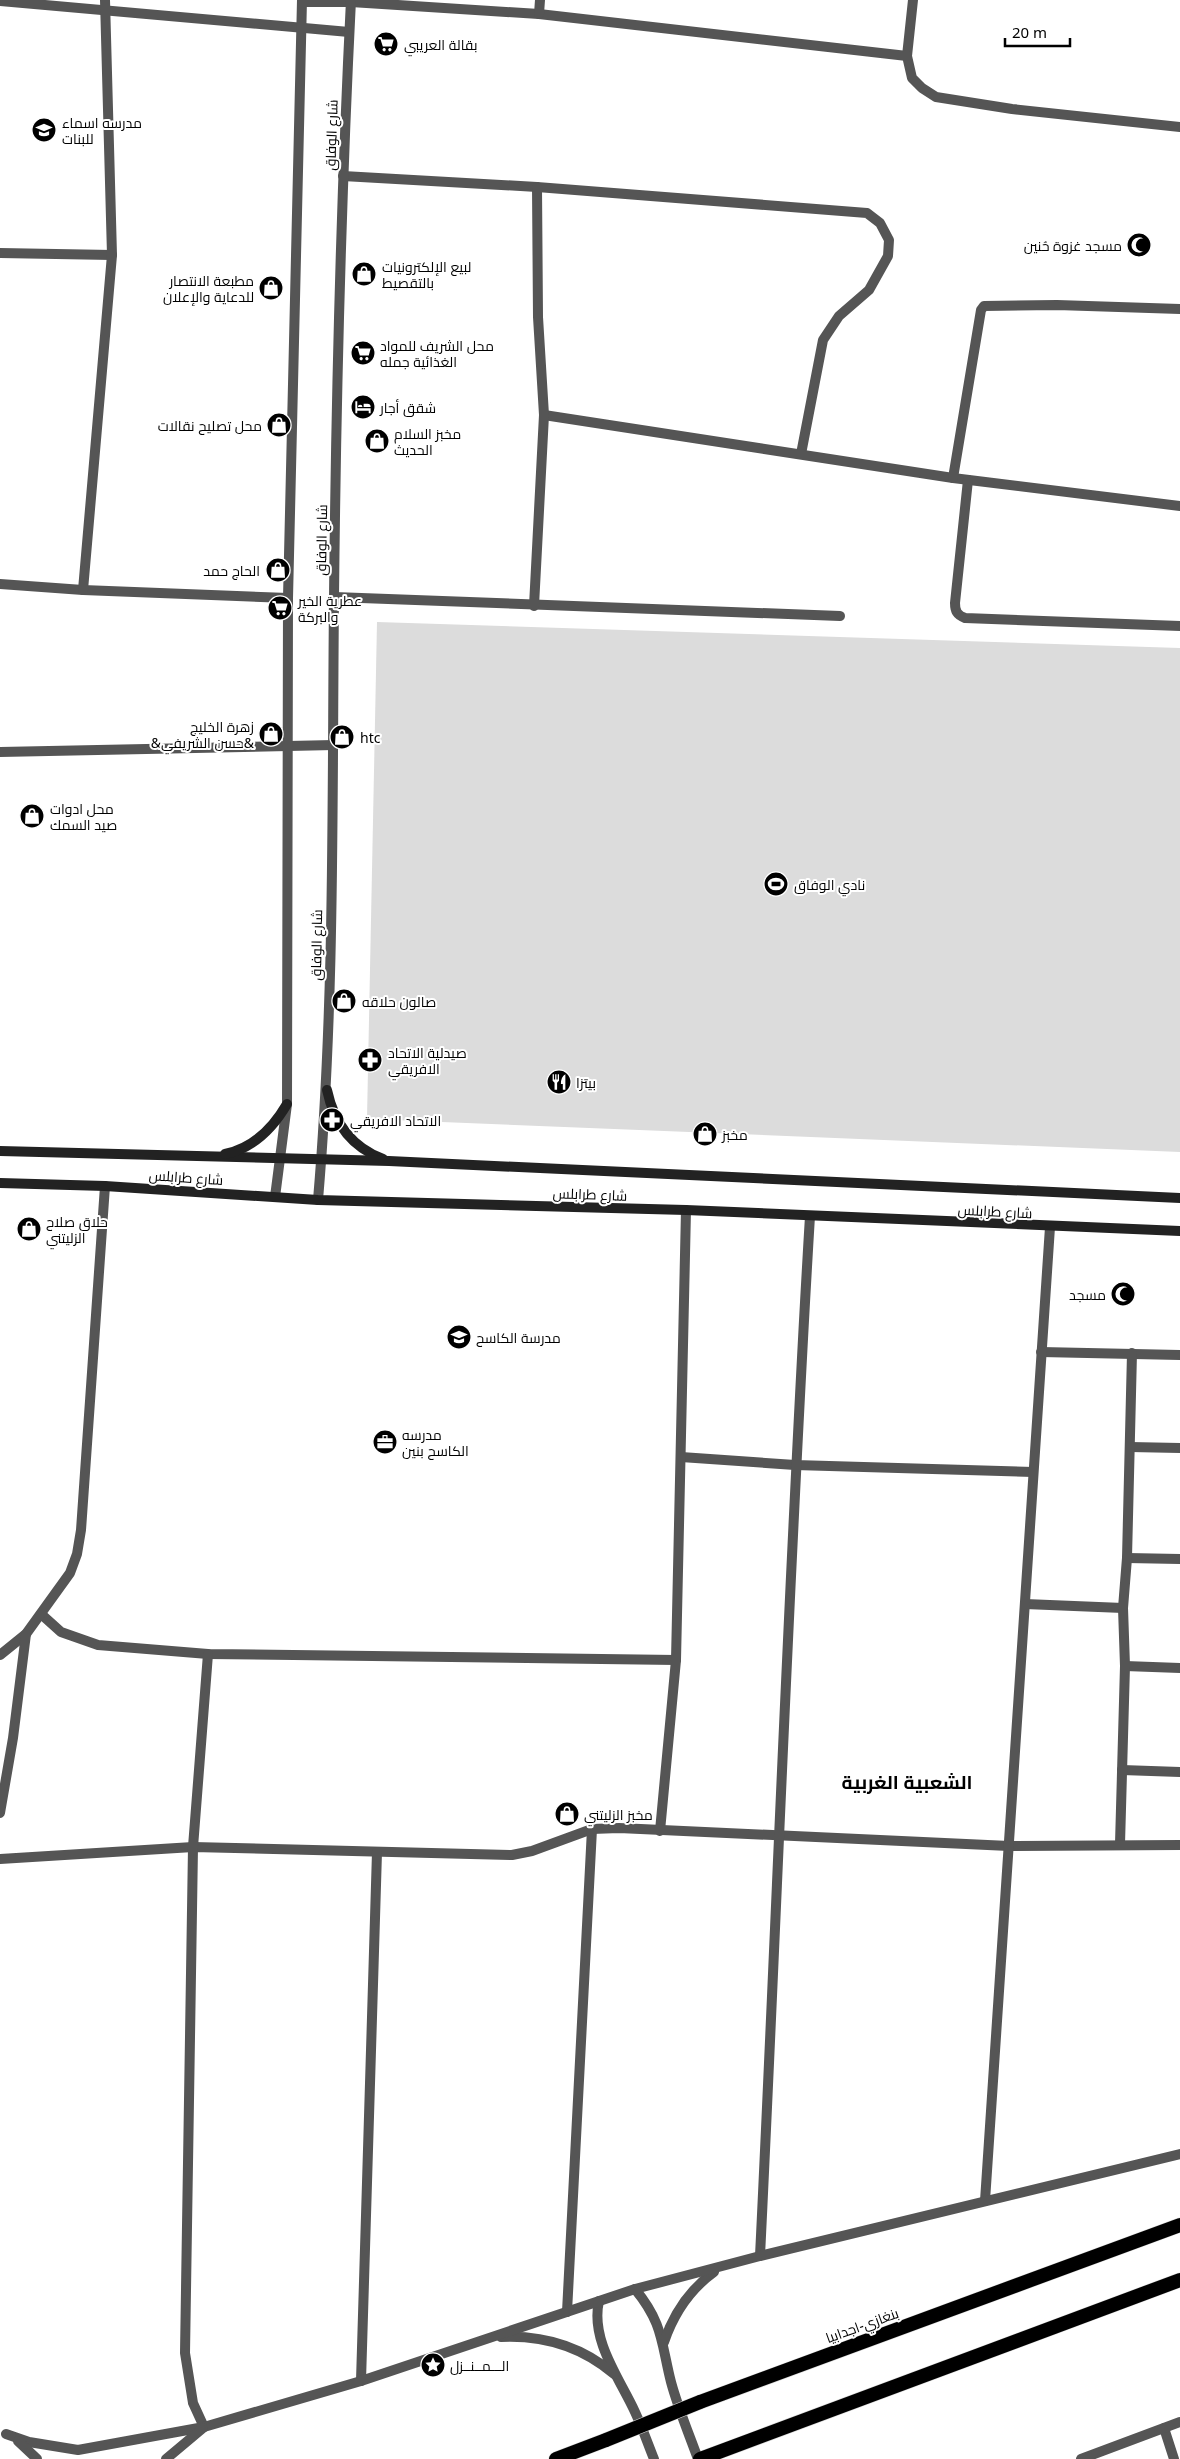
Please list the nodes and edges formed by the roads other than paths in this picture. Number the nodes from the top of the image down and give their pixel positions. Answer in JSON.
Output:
{"nodes":[{"id":1,"x":540,"y":0,"type":"edge"},
{"id":2,"x":913,"y":0,"type":"edge"},
{"id":3,"x":0,"y":1,"type":"edge"},
{"id":4,"x":302,"y":1,"type":"edge"},
{"id":5,"x":351,"y":1,"type":"edge"},
{"id":6,"x":105,"y":5,"type":"edge"},
{"id":7,"x":539,"y":14,"type":"junction"},
{"id":8,"x":301,"y":28,"type":"junction"},
{"id":9,"x":348,"y":32,"type":"junction"},
{"id":10,"x":907,"y":56,"type":"junction"},
{"id":11,"x":1180,"y":127,"type":"edge"},
{"id":12,"x":343,"y":176,"type":"junction"},
{"id":13,"x":537,"y":187,"type":"junction"},
{"id":14,"x":0,"y":253,"type":"edge"},
{"id":15,"x":112,"y":256,"type":"junction"},
{"id":16,"x":1180,"y":309,"type":"edge"},
{"id":17,"x":544,"y":415,"type":"junction"},
{"id":18,"x":801,"y":454,"type":"junction"},
{"id":19,"x":953,"y":478,"type":"junction"},
{"id":20,"x":968,"y":480,"type":"junction"},
{"id":21,"x":1180,"y":506,"type":"edge"},
{"id":22,"x":0,"y":584,"type":"edge"},
{"id":23,"x":83,"y":590,"type":"junction"},
{"id":24,"x":288,"y":598,"type":"junction"},
{"id":25,"x":334,"y":598,"type":"junction"},
{"id":26,"x":534,"y":606,"type":"junction"},
{"id":27,"x":840,"y":616,"type":"dead end"},
{"id":28,"x":1180,"y":626,"type":"edge"},
{"id":29,"x":334,"y":745,"type":"junction"},
{"id":30,"x":287,"y":748,"type":"junction"},
{"id":31,"x":0,"y":752,"type":"edge"},
{"id":32,"x":327,"y":1090,"type":"junction"},
{"id":33,"x":286,"y":1104,"type":"junction"},
{"id":34,"x":0,"y":1152,"type":"edge"},
{"id":35,"x":214,"y":1156,"type":"junction"},
{"id":36,"x":280,"y":1160,"type":"junction"},
{"id":37,"x":321,"y":1160,"type":"junction"},
{"id":38,"x":389,"y":1161,"type":"junction"},
{"id":39,"x":0,"y":1183,"type":"edge"},
{"id":40,"x":105,"y":1186,"type":"junction"},
{"id":41,"x":275,"y":1197,"type":"junction"},
{"id":42,"x":1180,"y":1198,"type":"edge"},
{"id":43,"x":318,"y":1200,"type":"junction"},
{"id":44,"x":686,"y":1210,"type":"junction"},
{"id":45,"x":810,"y":1216,"type":"junction"},
{"id":46,"x":1050,"y":1228,"type":"junction"},
{"id":47,"x":1180,"y":1232,"type":"edge"},
{"id":48,"x":1042,"y":1352,"type":"junction"},
{"id":49,"x":1132,"y":1353,"type":"junction"},
{"id":50,"x":1180,"y":1354,"type":"edge"},
{"id":51,"x":1130,"y":1447,"type":"junction"},
{"id":52,"x":1180,"y":1448,"type":"edge"},
{"id":53,"x":681,"y":1457,"type":"junction"},
{"id":54,"x":795,"y":1465,"type":"junction"},
{"id":55,"x":1033,"y":1472,"type":"junction"},
{"id":56,"x":1127,"y":1558,"type":"junction"},
{"id":57,"x":1180,"y":1559,"type":"edge"},
{"id":58,"x":1024,"y":1604,"type":"junction"},
{"id":59,"x":1123,"y":1608,"type":"junction"},
{"id":60,"x":41,"y":1614,"type":"junction"},
{"id":61,"x":26,"y":1634,"type":"junction"},
{"id":62,"x":208,"y":1654,"type":"junction"},
{"id":63,"x":0,"y":1655,"type":"edge"},
{"id":64,"x":676,"y":1660,"type":"junction"},
{"id":65,"x":1124,"y":1666,"type":"junction"},
{"id":66,"x":1180,"y":1668,"type":"edge"},
{"id":67,"x":1122,"y":1770,"type":"junction"},
{"id":68,"x":1180,"y":1772,"type":"edge"},
{"id":69,"x":0,"y":1813,"type":"edge"},
{"id":70,"x":592,"y":1829,"type":"junction"},
{"id":71,"x":660,"y":1831,"type":"junction"},
{"id":72,"x":781,"y":1836,"type":"junction"},
{"id":73,"x":1120,"y":1844,"type":"junction"},
{"id":74,"x":1180,"y":1845,"type":"edge"},
{"id":75,"x":1009,"y":1846,"type":"junction"},
{"id":76,"x":193,"y":1847,"type":"junction"},
{"id":77,"x":377,"y":1852,"type":"junction"},
{"id":78,"x":0,"y":1859,"type":"edge"},
{"id":79,"x":1180,"y":2154,"type":"edge"},
{"id":80,"x":985,"y":2201,"type":"junction"},
{"id":81,"x":1180,"y":2225,"type":"edge"},
{"id":82,"x":760,"y":2256,"type":"junction"},
{"id":83,"x":718,"y":2269,"type":"junction"},
{"id":84,"x":1180,"y":2280,"type":"edge"},
{"id":85,"x":635,"y":2289,"type":"junction"},
{"id":86,"x":599,"y":2302,"type":"junction"},
{"id":87,"x":568,"y":2312,"type":"junction"},
{"id":88,"x":480,"y":2340,"type":"junction"},
{"id":89,"x":664,"y":2343,"type":"junction"},
{"id":90,"x":619,"y":2378,"type":"junction"},
{"id":91,"x":361,"y":2381,"type":"junction"},
{"id":92,"x":1180,"y":2422,"type":"edge"},
{"id":93,"x":204,"y":2427,"type":"junction"},
{"id":94,"x":1164,"y":2428,"type":"junction"},
{"id":95,"x":3,"y":2433,"type":"edge"},
{"id":96,"x":37,"y":2459,"type":"edge"},
{"id":97,"x":166,"y":2459,"type":"edge"},
{"id":98,"x":556,"y":2459,"type":"edge"},
{"id":99,"x":654,"y":2459,"type":"edge"},
{"id":100,"x":699,"y":2459,"type":"edge"},
{"id":101,"x":1082,"y":2459,"type":"edge"},
{"id":102,"x":1174,"y":2459,"type":"edge"}],
"edges":[{"from":1,"to":7,"type":"street"},
{"from":2,"to":10,"type":"street"},
{"from":3,"to":6,"type":"street"},
{"from":4,"to":5,"type":"street"},
{"from":4,"to":8,"type":"street","name":"شارع الوفاق"},
{"from":5,"to":7,"type":"street"},
{"from":5,"to":9,"type":"street","name":"شارع الوفاق"},
{"from":6,"to":8,"type":"street"},
{"from":6,"to":15,"type":"street"},
{"from":7,"to":10,"type":"street"},
{"from":8,"to":9,"type":"street"},
{"from":8,"to":24,"type":"street","name":"شارع الوفاق"},
{"from":9,"to":12,"type":"street","name":"شارع الوفاق"},
{"from":10,"to":11,"type":"street"},
{"from":12,"to":13,"type":"street"},
{"from":12,"to":25,"type":"street","name":"شارع الوفاق"},
{"from":13,"to":17,"type":"street"},
{"from":13,"to":18,"type":"street"},
{"from":14,"to":15,"type":"street"},
{"from":15,"to":23,"type":"street"},
{"from":16,"to":19,"type":"street"},
{"from":17,"to":18,"type":"street"},
{"from":17,"to":26,"type":"street"},
{"from":18,"to":19,"type":"street"},
{"from":19,"to":20,"type":"street"},
{"from":20,"to":21,"type":"street"},
{"from":20,"to":28,"type":"street"},
{"from":22,"to":23,"type":"street"},
{"from":23,"to":24,"type":"street"},
{"from":24,"to":30,"type":"street","name":"شارع الوفاق"},
{"from":25,"to":26,"type":"street"},
{"from":25,"to":29,"type":"street","name":"شارع الوفاق"},
{"from":26,"to":27,"type":"street"},
{"from":29,"to":30,"type":"street"},
{"from":29,"to":32,"type":"street","name":"شارع الوفاق"},
{"from":30,"to":31,"type":"street"},
{"from":30,"to":33,"type":"street","name":"شارع الوفاق"},
{"from":32,"to":37,"type":"street","name":"شارع الوفاق"},
{"from":32,"to":38,"type":"main road"},
{"from":33,"to":35,"type":"main road"},
{"from":33,"to":36,"type":"street","name":"شارع الوفاق"},
{"from":34,"to":35,"type":"main road","name":"شارع طرابلس"},
{"from":35,"to":36,"type":"main road","name":"شارع طرابلس"},
{"from":36,"to":37,"type":"main road","name":"شارع طرابلس"},
{"from":36,"to":41,"type":"street","name":"شارع الوفاق"},
{"from":37,"to":38,"type":"main road","name":"شارع طرابلس"},
{"from":37,"to":43,"type":"street","name":"شارع الوفاق"},
{"from":38,"to":42,"type":"main road","name":"شارع طرابلس"},
{"from":39,"to":40,"type":"main road","name":"شارع طرابلس"},
{"from":40,"to":41,"type":"main road","name":"شارع طرابلس"},
{"from":40,"to":60,"type":"street"},
{"from":41,"to":43,"type":"main road","name":"شارع طرابلس"},
{"from":43,"to":44,"type":"main road","name":"شارع طرابلس"},
{"from":44,"to":45,"type":"main road","name":"شارع طرابلس"},
{"from":44,"to":53,"type":"street"},
{"from":45,"to":46,"type":"main road","name":"شارع طرابلس"},
{"from":45,"to":54,"type":"street"},
{"from":46,"to":47,"type":"main road","name":"شارع طرابلس"},
{"from":46,"to":48,"type":"street"},
{"from":48,"to":49,"type":"street"},
{"from":48,"to":55,"type":"street"},
{"from":49,"to":50,"type":"street"},
{"from":49,"to":51,"type":"street"},
{"from":51,"to":52,"type":"street"},
{"from":51,"to":56,"type":"street"},
{"from":53,"to":54,"type":"street"},
{"from":53,"to":64,"type":"street"},
{"from":54,"to":55,"type":"street"},
{"from":54,"to":72,"type":"street"},
{"from":55,"to":58,"type":"street"},
{"from":56,"to":57,"type":"street"},
{"from":56,"to":59,"type":"street"},
{"from":58,"to":59,"type":"street"},
{"from":58,"to":75,"type":"street"},
{"from":59,"to":65,"type":"street"},
{"from":60,"to":61,"type":"street"},
{"from":60,"to":62,"type":"street"},
{"from":61,"to":63,"type":"street"},
{"from":61,"to":69,"type":"street"},
{"from":62,"to":64,"type":"street"},
{"from":62,"to":76,"type":"street"},
{"from":64,"to":71,"type":"street"},
{"from":65,"to":66,"type":"street"},
{"from":65,"to":67,"type":"street"},
{"from":67,"to":68,"type":"street"},
{"from":67,"to":73,"type":"street"},
{"from":70,"to":71,"type":"street"},
{"from":70,"to":77,"type":"street"},
{"from":70,"to":87,"type":"street"},
{"from":71,"to":72,"type":"street"},
{"from":72,"to":75,"type":"street"},
{"from":72,"to":82,"type":"street"},
{"from":73,"to":74,"type":"street"},
{"from":73,"to":75,"type":"street"},
{"from":75,"to":80,"type":"street"},
{"from":76,"to":77,"type":"street"},
{"from":76,"to":78,"type":"street"},
{"from":76,"to":93,"type":"street"},
{"from":77,"to":91,"type":"street"},
{"from":79,"to":80,"type":"street"},
{"from":80,"to":82,"type":"street"},
{"from":81,"to":98,"type":"highway","name":"بنغازي-اجدابيا","bridge":true},
{"from":82,"to":83,"type":"street"},
{"from":83,"to":85,"type":"street"},
{"from":83,"to":89,"type":"street"},
{"from":84,"to":100,"type":"highway"},
{"from":85,"to":86,"type":"street"},
{"from":85,"to":89,"type":"street"},
{"from":86,"to":87,"type":"street"},
{"from":86,"to":90,"type":"street"},
{"from":87,"to":88,"type":"street"},
{"from":88,"to":90,"type":"street"},
{"from":88,"to":91,"type":"street"},
{"from":89,"to":100,"type":"street"},
{"from":90,"to":99,"type":"street"},
{"from":91,"to":93,"type":"street"},
{"from":92,"to":94,"type":"street"},
{"from":93,"to":95,"type":"street"},
{"from":93,"to":97,"type":"street"},
{"from":94,"to":101,"type":"street"},
{"from":94,"to":102,"type":"street"},
{"from":95,"to":96,"type":"street"}]}
